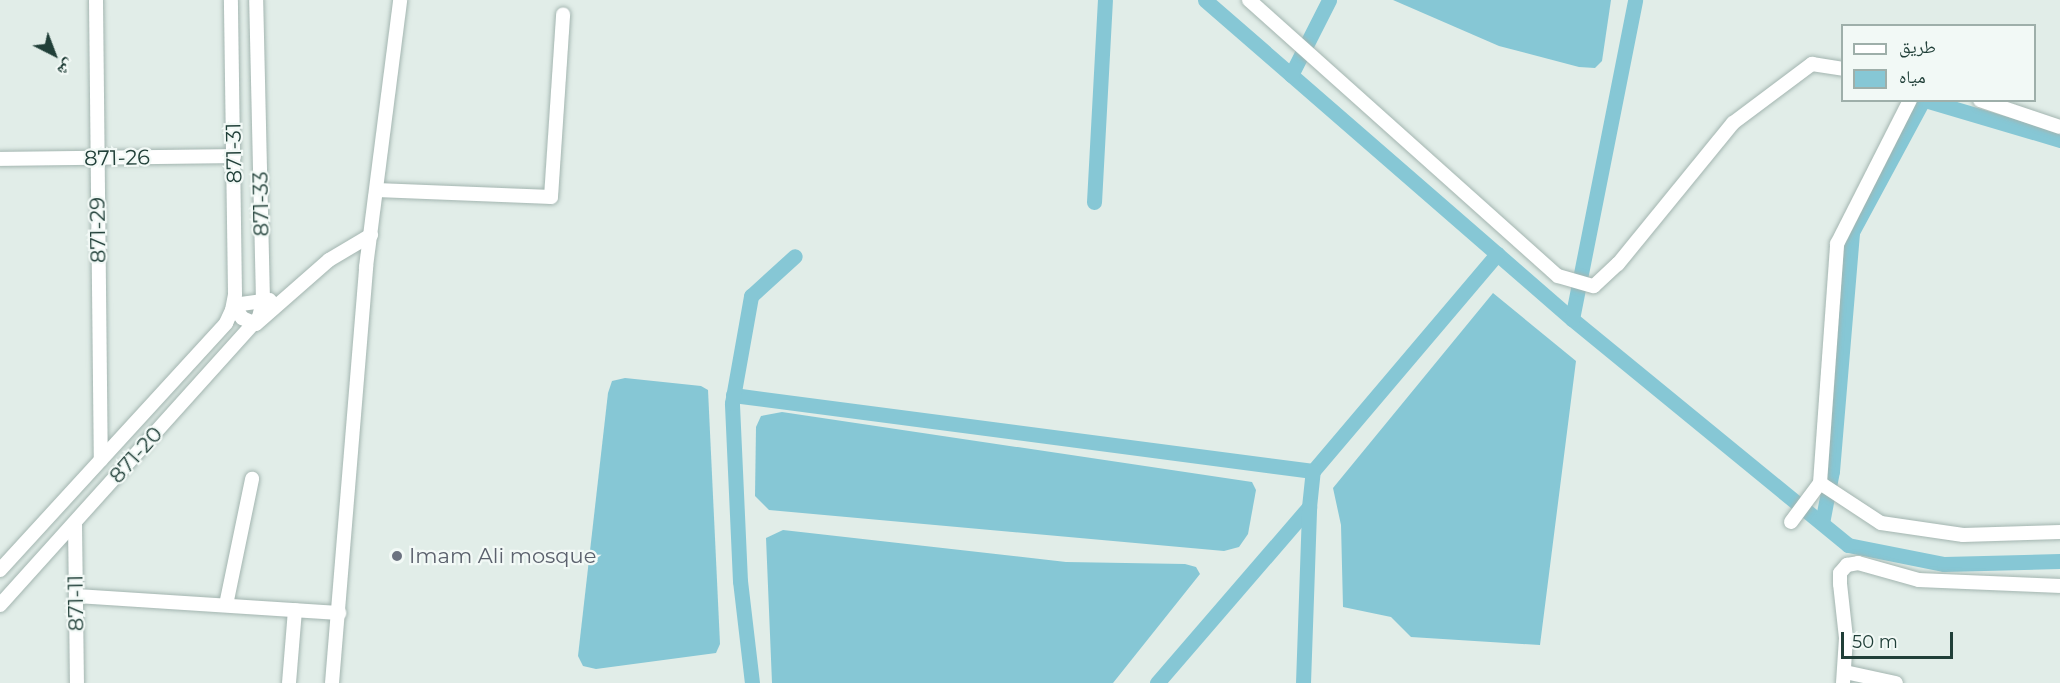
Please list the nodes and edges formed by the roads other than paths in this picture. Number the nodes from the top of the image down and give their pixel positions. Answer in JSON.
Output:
{"nodes":[{"id":1,"x":96,"y":0,"type":"edge"},
{"id":2,"x":231,"y":0,"type":"edge"},
{"id":3,"x":256,"y":0,"type":"edge"},
{"id":4,"x":400,"y":0,"type":"edge"},
{"id":5,"x":1249,"y":0,"type":"edge"},
{"id":6,"x":563,"y":14,"type":"dead end"},
{"id":7,"x":1841,"y":69,"type":"edge"},
{"id":8,"x":1909,"y":102,"type":"edge"},
{"id":9,"x":1986,"y":102,"type":"edge"},
{"id":10,"x":2060,"y":127,"type":"edge"},
{"id":11,"x":234,"y":156,"type":"junction"},
{"id":12,"x":98,"y":158,"type":"junction"},
{"id":13,"x":0,"y":159,"type":"edge"},
{"id":14,"x":377,"y":190,"type":"junction"},
{"id":15,"x":371,"y":235,"type":"junction"},
{"id":16,"x":329,"y":260,"type":"junction"},
{"id":17,"x":263,"y":301,"type":"junction"},
{"id":18,"x":234,"y":305,"type":"junction"},
{"id":19,"x":256,"y":324,"type":"junction"},
{"id":20,"x":101,"y":460,"type":"junction"},
{"id":21,"x":252,"y":479,"type":"dead end"},
{"id":22,"x":1820,"y":483,"type":"junction"},
{"id":23,"x":1791,"y":522,"type":"dead end"},
{"id":24,"x":75,"y":523,"type":"junction"},
{"id":25,"x":2060,"y":532,"type":"edge"},
{"id":26,"x":0,"y":570,"type":"edge"},
{"id":27,"x":2060,"y":586,"type":"edge"},
{"id":28,"x":76,"y":596,"type":"junction"},
{"id":29,"x":0,"y":605,"type":"edge"},
{"id":30,"x":226,"y":605,"type":"junction"},
{"id":31,"x":295,"y":610,"type":"junction"},
{"id":32,"x":339,"y":613,"type":"junction"},
{"id":33,"x":1844,"y":678,"type":"edge"},
{"id":34,"x":77,"y":683,"type":"edge"},
{"id":35,"x":289,"y":683,"type":"edge"},
{"id":36,"x":332,"y":683,"type":"edge"},
{"id":37,"x":1896,"y":683,"type":"edge"}],
"edges":[{"from":1,"to":12,"type":"street","name":"871-29"},
{"from":2,"to":11,"type":"street","name":"871-31"},
{"from":3,"to":17,"type":"street","name":"871-33"},
{"from":4,"to":14,"type":"street"},
{"from":5,"to":7,"type":"street"},
{"from":6,"to":14,"type":"street"},
{"from":8,"to":22,"type":"street"},
{"from":9,"to":10,"type":"street"},
{"from":11,"to":12,"type":"street","name":"871-26"},
{"from":11,"to":18,"type":"street","name":"871-31"},
{"from":12,"to":13,"type":"street","name":"871-26"},
{"from":12,"to":20,"type":"street","name":"871-29"},
{"from":14,"to":15,"type":"street"},
{"from":15,"to":16,"type":"street"},
{"from":15,"to":32,"type":"street"},
{"from":16,"to":17,"type":"street"},
{"from":16,"to":19,"type":"street"},
{"from":17,"to":18,"type":"street"},
{"from":17,"to":19,"type":"street","name":"871-20"},
{"from":18,"to":19,"type":"street"},
{"from":18,"to":20,"type":"street","name":"871-20"},
{"from":19,"to":24,"type":"street","name":"871-20"},
{"from":20,"to":26,"type":"street","name":"871-20"},
{"from":21,"to":30,"type":"street"},
{"from":22,"to":23,"type":"street"},
{"from":22,"to":25,"type":"street"},
{"from":24,"to":28,"type":"street","name":"871-11"},
{"from":24,"to":29,"type":"street","name":"871-20"},
{"from":27,"to":33,"type":"street"},
{"from":28,"to":30,"type":"street"},
{"from":28,"to":34,"type":"street","name":"871-11"},
{"from":30,"to":31,"type":"street"},
{"from":31,"to":32,"type":"street"},
{"from":31,"to":35,"type":"street"},
{"from":32,"to":36,"type":"street"},
{"from":33,"to":37,"type":"street"}]}
